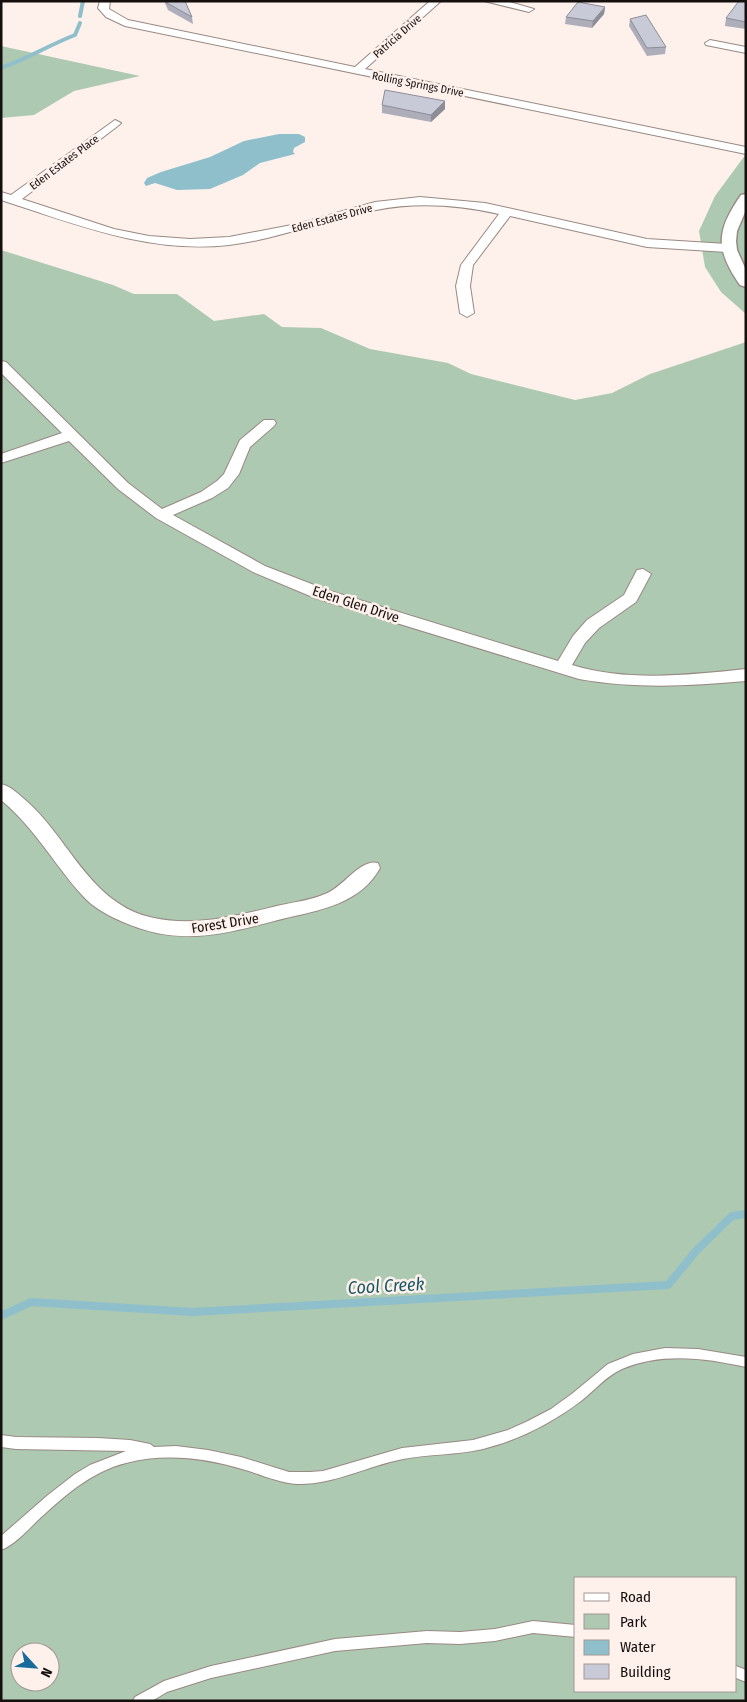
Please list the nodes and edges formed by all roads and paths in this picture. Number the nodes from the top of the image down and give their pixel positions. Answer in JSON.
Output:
{"nodes":[{"id":1,"x":105,"y":1,"type":"edge"},
{"id":2,"x":436,"y":1,"type":"edge"},
{"id":3,"x":489,"y":1,"type":"edge"},
{"id":4,"x":529,"y":9,"type":"dead end"},
{"id":5,"x":710,"y":43,"type":"dead end"},
{"id":6,"x":746,"y":50,"type":"edge"},
{"id":7,"x":357,"y":71,"type":"junction"},
{"id":8,"x":115,"y":123,"type":"dead end"},
{"id":9,"x":746,"y":151,"type":"edge"},
{"id":10,"x":7,"y":198,"type":"edge"},
{"id":11,"x":746,"y":198,"type":"edge"},
{"id":12,"x":507,"y":212,"type":"junction"},
{"id":13,"x":727,"y":248,"type":"junction"},
{"id":14,"x":746,"y":282,"type":"edge"},
{"id":15,"x":467,"y":313,"type":"dead end"},
{"id":16,"x":1,"y":365,"type":"edge"},
{"id":17,"x":269,"y":423,"type":"dead end"},
{"id":18,"x":70,"y":435,"type":"junction"},
{"id":19,"x":1,"y":460,"type":"edge"},
{"id":20,"x":161,"y":515,"type":"junction"},
{"id":21,"x":643,"y":574,"type":"dead end"},
{"id":22,"x":562,"y":668,"type":"junction"},
{"id":23,"x":746,"y":675,"type":"edge"},
{"id":24,"x":1,"y":790,"type":"edge"},
{"id":25,"x":370,"y":868,"type":"dead end"},
{"id":26,"x":746,"y":1362,"type":"edge"},
{"id":27,"x":1,"y":1441,"type":"edge"},
{"id":28,"x":157,"y":1452,"type":"junction"},
{"id":29,"x":1,"y":1544,"type":"edge"},
{"id":30,"x":574,"y":1631,"type":"edge"},
{"id":31,"x":140,"y":1701,"type":"edge"}],
"edges":[{"from":1,"to":7,"type":"street","name":"Rolling Springs Drive"},
{"from":2,"to":7,"type":"street","name":"Patricia Drive"},
{"from":3,"to":4,"type":"street"},
{"from":5,"to":6,"type":"street"},
{"from":7,"to":9,"type":"street","name":"Rolling Springs Drive"},
{"from":8,"to":10,"type":"street","name":"Eden Estates Place"},
{"from":10,"to":12,"type":"street","name":"Eden Estates Drive"},
{"from":11,"to":13,"type":"street"},
{"from":12,"to":13,"type":"street","name":"Eden Estates Drive"},
{"from":12,"to":15,"type":"street"},
{"from":13,"to":14,"type":"street"},
{"from":16,"to":18,"type":"street","name":"Eden Glen Drive"},
{"from":17,"to":20,"type":"street"},
{"from":18,"to":19,"type":"street"},
{"from":18,"to":20,"type":"street","name":"Eden Glen Drive"},
{"from":20,"to":22,"type":"street","name":"Eden Glen Drive"},
{"from":21,"to":22,"type":"street"},
{"from":22,"to":23,"type":"street","name":"Eden Glen Drive"},
{"from":24,"to":25,"type":"street","name":"Forest Drive"},
{"from":26,"to":28,"type":"lane"},
{"from":27,"to":28,"type":"lane"},
{"from":28,"to":29,"type":"lane"},
{"from":30,"to":31,"type":"lane"}]}
